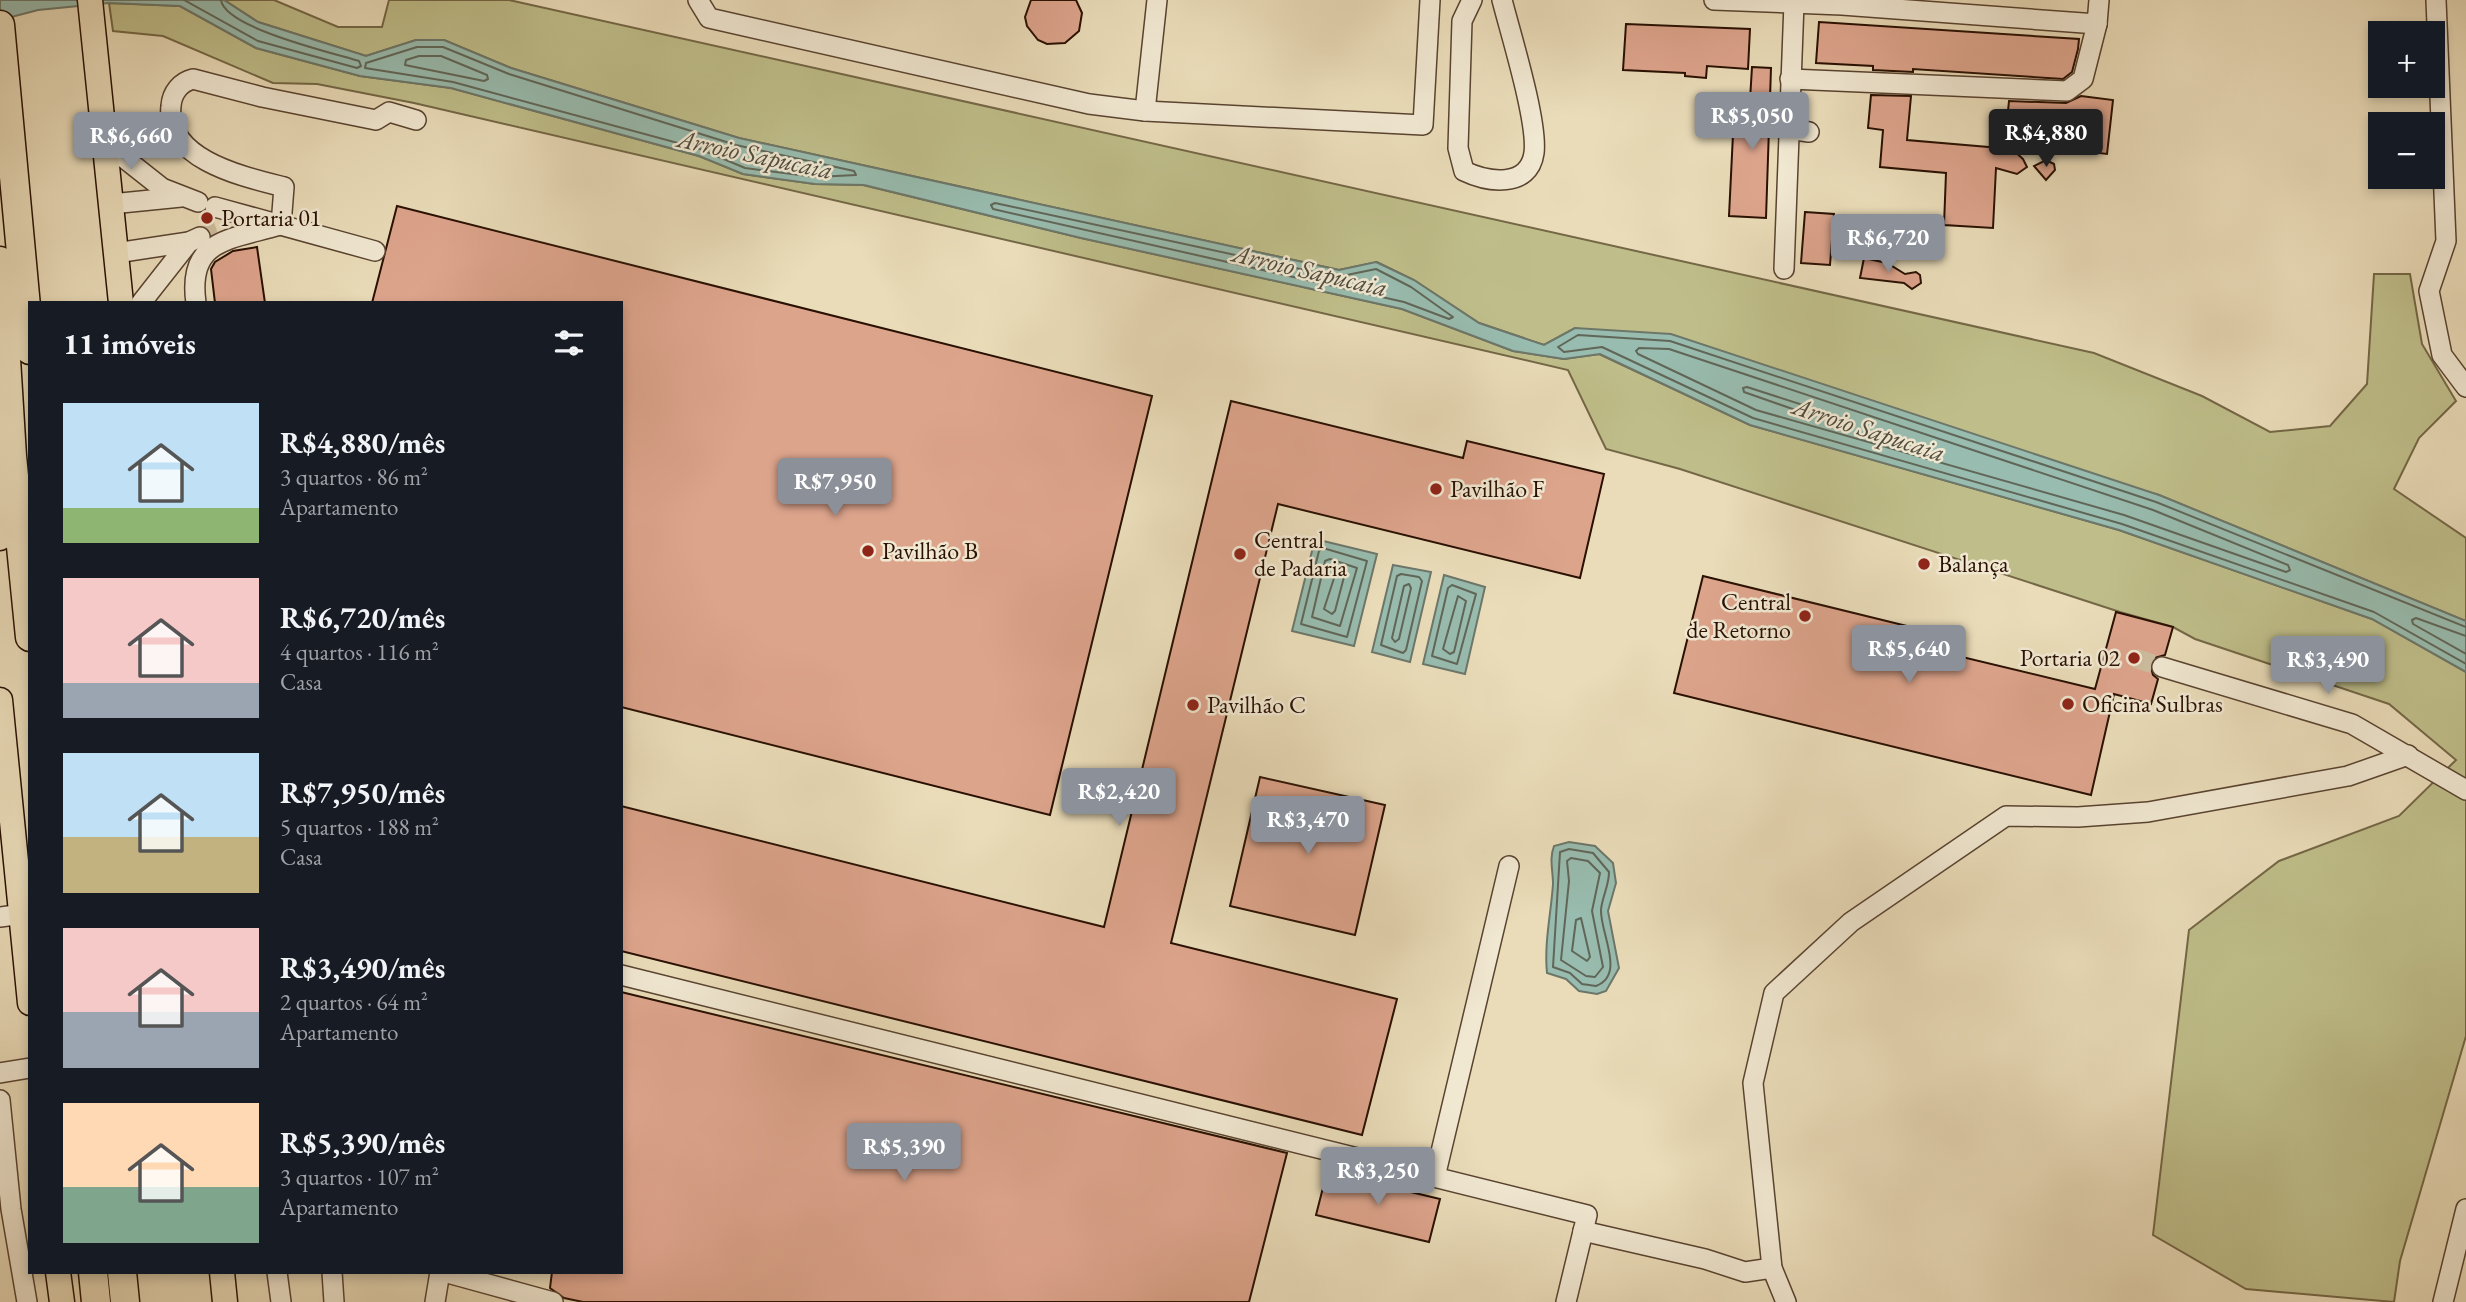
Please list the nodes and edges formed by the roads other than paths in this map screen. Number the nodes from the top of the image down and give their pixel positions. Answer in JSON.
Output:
{"nodes":[{"id":1,"x":90,"y":0,"type":"edge"},
{"id":2,"x":698,"y":0,"type":"edge"},
{"id":3,"x":1157,"y":0,"type":"edge"},
{"id":4,"x":1430,"y":0,"type":"edge"},
{"id":5,"x":1472,"y":0,"type":"edge"},
{"id":6,"x":1502,"y":0,"type":"edge"},
{"id":7,"x":1714,"y":0,"type":"edge"},
{"id":8,"x":1720,"y":0,"type":"edge"},
{"id":9,"x":2099,"y":0,"type":"edge"},
{"id":10,"x":2435,"y":0,"type":"edge"},
{"id":11,"x":1794,"y":3,"type":"junction"},
{"id":12,"x":2097,"y":24,"type":"junction"},
{"id":13,"x":0,"y":25,"type":"edge"},
{"id":14,"x":1790,"y":79,"type":"junction"},
{"id":15,"x":1145,"y":111,"type":"junction"},
{"id":16,"x":416,"y":120,"type":"dead end"},
{"id":17,"x":1788,"y":130,"type":"junction"},
{"id":18,"x":1809,"y":132,"type":"dead end"},
{"id":19,"x":105,"y":143,"type":"junction"},
{"id":20,"x":198,"y":202,"type":"junction"},
{"id":21,"x":111,"y":204,"type":"junction"},
{"id":22,"x":281,"y":225,"type":"junction"},
{"id":23,"x":202,"y":237,"type":"junction"},
{"id":24,"x":375,"y":251,"type":"dead end"},
{"id":25,"x":117,"y":253,"type":"junction"},
{"id":26,"x":0,"y":261,"type":"edge"},
{"id":27,"x":1784,"y":269,"type":"dead end"},
{"id":28,"x":121,"y":301,"type":"edge"},
{"id":29,"x":142,"y":301,"type":"edge"},
{"id":30,"x":196,"y":301,"type":"edge"},
{"id":31,"x":28,"y":327,"type":"edge"},
{"id":32,"x":2466,"y":387,"type":"edge"},
{"id":33,"x":12,"y":456,"type":"junction"},
{"id":34,"x":0,"y":538,"type":"edge"},
{"id":35,"x":28,"y":616,"type":"edge"},
{"id":36,"x":2162,"y":667,"type":"tunnel mouth"},
{"id":37,"x":0,"y":700,"type":"edge"},
{"id":38,"x":2408,"y":755,"type":"junction"},
{"id":39,"x":2,"y":762,"type":"edge"},
{"id":40,"x":2466,"y":790,"type":"edge"},
{"id":41,"x":1509,"y":866,"type":"dead end"},
{"id":42,"x":11,"y":916,"type":"edge"},
{"id":43,"x":623,"y":975,"type":"edge"},
{"id":44,"x":28,"y":994,"type":"edge"},
{"id":45,"x":28,"y":1068,"type":"edge"},
{"id":46,"x":0,"y":1073,"type":"edge"},
{"id":47,"x":0,"y":1100,"type":"edge"},
{"id":48,"x":1435,"y":1177,"type":"junction"},
{"id":49,"x":2466,"y":1209,"type":"edge"},
{"id":50,"x":1583,"y":1231,"type":"junction"},
{"id":51,"x":1772,"y":1268,"type":"junction"},
{"id":52,"x":58,"y":1274,"type":"edge"},
{"id":53,"x":93,"y":1274,"type":"edge"},
{"id":54,"x":122,"y":1274,"type":"edge"},
{"id":55,"x":222,"y":1274,"type":"edge"},
{"id":56,"x":277,"y":1274,"type":"edge"},
{"id":57,"x":332,"y":1274,"type":"edge"},
{"id":58,"x":442,"y":1274,"type":"edge"},
{"id":59,"x":449,"y":1274,"type":"edge"},
{"id":60,"x":27,"y":1302,"type":"edge"},
{"id":61,"x":62,"y":1302,"type":"edge"},
{"id":62,"x":96,"y":1302,"type":"edge"},
{"id":63,"x":125,"y":1302,"type":"edge"},
{"id":64,"x":225,"y":1302,"type":"edge"},
{"id":65,"x":281,"y":1302,"type":"edge"},
{"id":66,"x":334,"y":1302,"type":"edge"},
{"id":67,"x":435,"y":1302,"type":"edge"},
{"id":68,"x":553,"y":1302,"type":"edge"},
{"id":69,"x":1566,"y":1302,"type":"edge"},
{"id":70,"x":1786,"y":1302,"type":"edge"},
{"id":71,"x":2443,"y":1302,"type":"edge"}],
"edges":[{"from":1,"to":19,"type":"main road"},
{"from":2,"to":15,"type":"street"},
{"from":3,"to":15,"type":"street"},
{"from":4,"to":15,"type":"street"},
{"from":5,"to":6,"type":"street"},
{"from":7,"to":8,"type":"street"},
{"from":8,"to":11,"type":"street"},
{"from":9,"to":12,"type":"street"},
{"from":10,"to":32,"type":"street"},
{"from":11,"to":12,"type":"street"},
{"from":11,"to":14,"type":"street"},
{"from":12,"to":14,"type":"street"},
{"from":13,"to":31,"type":"highway"},
{"from":14,"to":17,"type":"street"},
{"from":16,"to":22,"type":"street"},
{"from":17,"to":18,"type":"street"},
{"from":17,"to":27,"type":"street"},
{"from":19,"to":20,"type":"street"},
{"from":19,"to":21,"type":"main road"},
{"from":20,"to":21,"type":"street"},
{"from":20,"to":22,"type":"street"},
{"from":21,"to":25,"type":"main road"},
{"from":22,"to":23,"type":"street"},
{"from":22,"to":24,"type":"street"},
{"from":22,"to":30,"type":"street"},
{"from":23,"to":25,"type":"street"},
{"from":23,"to":29,"type":"street"},
{"from":25,"to":28,"type":"main road"},
{"from":26,"to":33,"type":"highway"},
{"from":33,"to":34,"type":"main road"},
{"from":33,"to":35,"type":"highway"},
{"from":36,"to":38,"type":"street"},
{"from":37,"to":39,"type":"main road"},
{"from":38,"to":40,"type":"street"},
{"from":38,"to":51,"type":"street"},
{"from":39,"to":42,"type":"main road"},
{"from":41,"to":48,"type":"street"},
{"from":42,"to":44,"type":"main road"},
{"from":43,"to":48,"type":"street"},
{"from":45,"to":46,"type":"street"},
{"from":47,"to":60,"type":"street"},
{"from":48,"to":50,"type":"street"},
{"from":49,"to":71,"type":"street"},
{"from":50,"to":51,"type":"street"},
{"from":50,"to":69,"type":"street"},
{"from":51,"to":70,"type":"street"},
{"from":52,"to":61,"type":"main road"},
{"from":53,"to":62,"type":"highway"},
{"from":54,"to":63,"type":"highway"},
{"from":55,"to":64,"type":"main road"},
{"from":56,"to":65,"type":"street"},
{"from":57,"to":66,"type":"street"},
{"from":58,"to":67,"type":"street"},
{"from":59,"to":68,"type":"street"}]}
